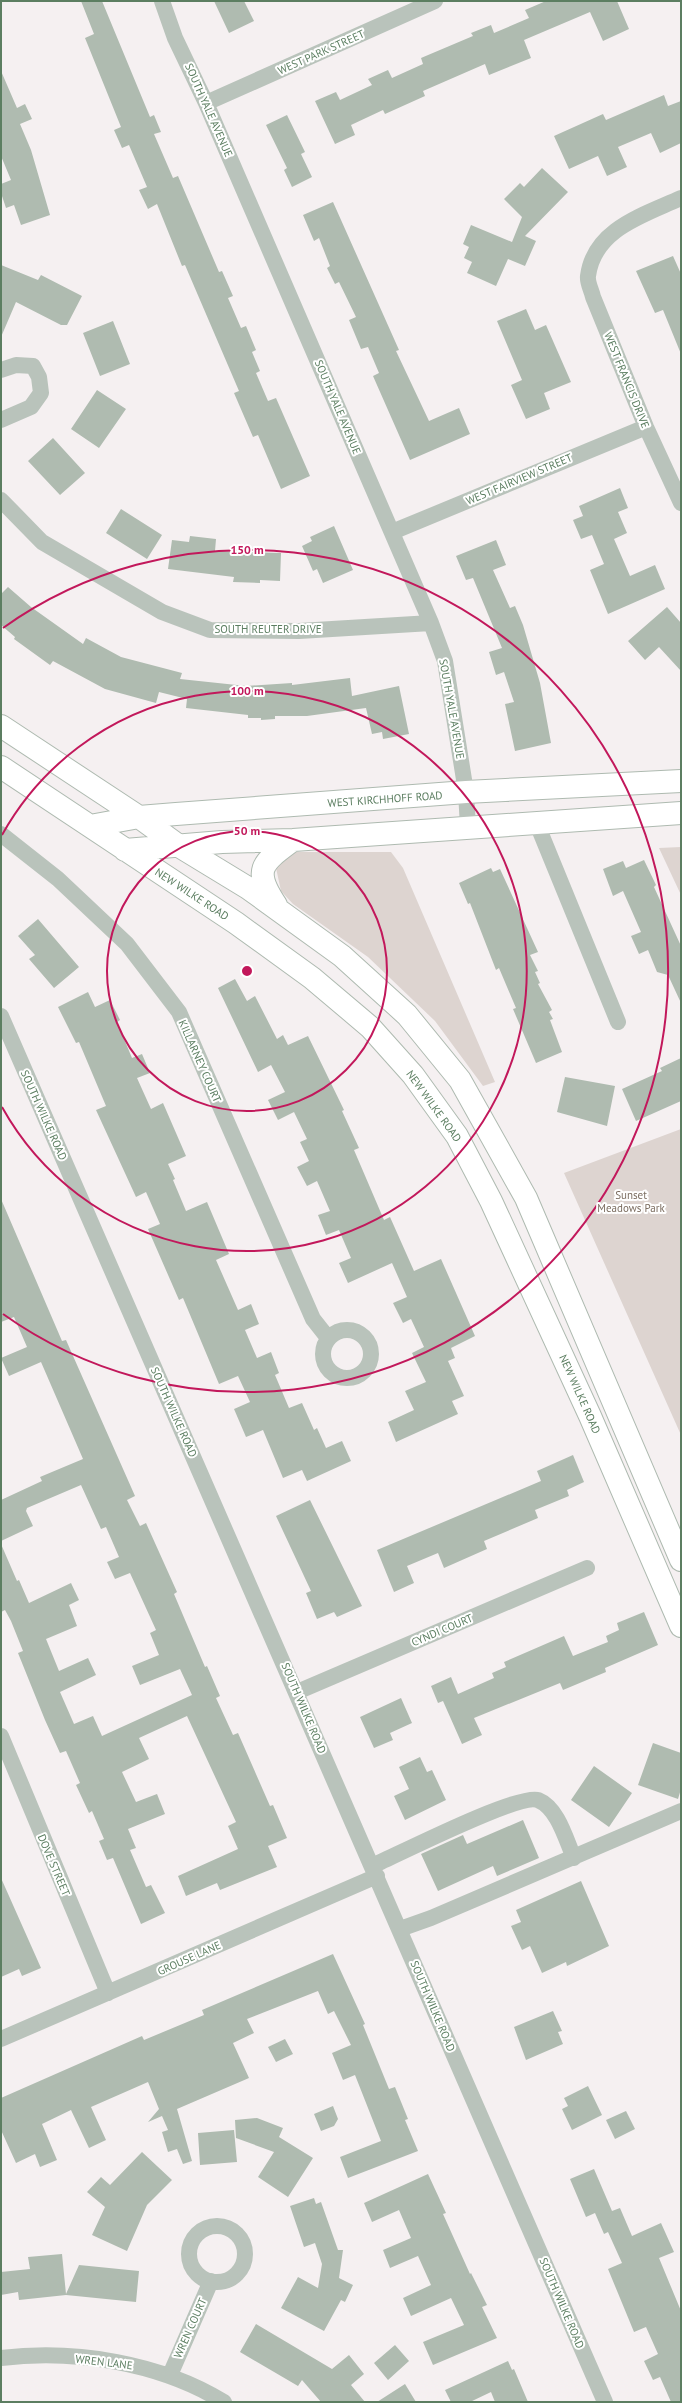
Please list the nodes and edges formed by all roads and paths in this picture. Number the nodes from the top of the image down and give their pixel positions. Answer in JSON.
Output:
{"nodes":[{"id":1,"x":162,"y":1,"type":"edge"},
{"id":2,"x":435,"y":1,"type":"edge"},
{"id":3,"x":206,"y":103,"type":"junction"},
{"id":4,"x":681,"y":198,"type":"edge"},
{"id":5,"x":1,"y":370,"type":"edge"},
{"id":6,"x":1,"y":420,"type":"edge"},
{"id":7,"x":646,"y":427,"type":"junction"},
{"id":8,"x":1,"y":500,"type":"edge"},
{"id":9,"x":681,"y":503,"type":"edge"},
{"id":10,"x":392,"y":532,"type":"junction"},
{"id":11,"x":431,"y":623,"type":"junction"},
{"id":12,"x":1,"y":726,"type":"edge"},
{"id":13,"x":1,"y":767,"type":"edge"},
{"id":14,"x":681,"y":781,"type":"edge"},
{"id":15,"x":466,"y":792,"type":"junction"},
{"id":16,"x":681,"y":813,"type":"edge"},
{"id":17,"x":139,"y":817,"type":"junction"},
{"id":18,"x":538,"y":824,"type":"junction"},
{"id":19,"x":90,"y":826,"type":"junction"},
{"id":20,"x":468,"y":827,"type":"junction"},
{"id":21,"x":1,"y":834,"type":"edge"},
{"id":22,"x":293,"y":840,"type":"junction"},
{"id":23,"x":179,"y":846,"type":"junction"},
{"id":24,"x":124,"y":850,"type":"junction"},
{"id":25,"x":280,"y":911,"type":"junction"},
{"id":26,"x":1,"y":1016,"type":"edge"},
{"id":27,"x":618,"y":1022,"type":"dead end"},
{"id":28,"x":328,"y":1338,"type":"dead end"},
{"id":29,"x":681,"y":1560,"type":"edge"},
{"id":30,"x":588,"y":1568,"type":"dead end"},
{"id":31,"x":681,"y":1626,"type":"edge"},
{"id":32,"x":297,"y":1692,"type":"junction"},
{"id":33,"x":1,"y":1736,"type":"edge"},
{"id":34,"x":681,"y":1811,"type":"edge"},
{"id":35,"x":574,"y":1858,"type":"junction"},
{"id":36,"x":374,"y":1871,"type":"junction"},
{"id":37,"x":400,"y":1929,"type":"junction"},
{"id":38,"x":108,"y":1993,"type":"junction"},
{"id":39,"x":1,"y":2040,"type":"edge"},
{"id":40,"x":211,"y":2281,"type":"dead end"},
{"id":41,"x":1,"y":2358,"type":"edge"},
{"id":42,"x":170,"y":2376,"type":"junction"},
{"id":43,"x":224,"y":2402,"type":"edge"},
{"id":44,"x":604,"y":2402,"type":"edge"}],
"edges":[{"from":1,"to":3,"type":"street","name":"SOUTH YALE AVENUE"},
{"from":2,"to":3,"type":"street","name":"WEST PARK STREET"},
{"from":3,"to":10,"type":"street","name":"SOUTH YALE AVENUE"},
{"from":4,"to":7,"type":"street","name":"WEST FRANCIS DRIVE"},
{"from":5,"to":6,"type":"street"},
{"from":7,"to":9,"type":"street","name":"WEST FRANCIS DRIVE"},
{"from":7,"to":10,"type":"street","name":"WEST FAIRVIEW STREET"},
{"from":8,"to":11,"type":"street","name":"SOUTH REUTER DRIVE"},
{"from":10,"to":11,"type":"street","name":"SOUTH YALE AVENUE"},
{"from":11,"to":15,"type":"street","name":"SOUTH YALE AVENUE"},
{"from":12,"to":17,"type":"main road"},
{"from":13,"to":19,"type":"main road","name":"NEW WILKE ROAD"},
{"from":14,"to":15,"type":"main road","name":"WEST KIRCHHOFF ROAD"},
{"from":15,"to":17,"type":"main road","name":"WEST KIRCHHOFF ROAD"},
{"from":15,"to":20,"type":"street","name":"SOUTH YALE AVENUE"},
{"from":16,"to":18,"type":"main road"},
{"from":17,"to":19,"type":"main road","name":"WEST KIRCHHOFF ROAD"},
{"from":17,"to":23,"type":"main road"},
{"from":18,"to":20,"type":"main road"},
{"from":18,"to":27,"type":"street"},
{"from":19,"to":24,"type":"main road","name":"NEW WILKE ROAD"},
{"from":20,"to":22,"type":"main road"},
{"from":21,"to":28,"type":"street","name":"KILLARNEY COURT"},
{"from":22,"to":23,"type":"main road"},
{"from":22,"to":25,"type":"main road"},
{"from":23,"to":24,"type":"main road"},
{"from":23,"to":25,"type":"main road"},
{"from":24,"to":31,"type":"main road","name":"NEW WILKE ROAD"},
{"from":25,"to":29,"type":"main road"},
{"from":26,"to":32,"type":"street","name":"SOUTH WILKE ROAD"},
{"from":30,"to":32,"type":"street","name":"CYNDI COURT"},
{"from":32,"to":36,"type":"street","name":"SOUTH WILKE ROAD"},
{"from":33,"to":38,"type":"street","name":"DOVE STREET"},
{"from":34,"to":35,"type":"street"},
{"from":35,"to":36,"type":"street","name":"GROUSE LANE"},
{"from":35,"to":37,"type":"street"},
{"from":36,"to":37,"type":"street","name":"SOUTH WILKE ROAD"},
{"from":36,"to":38,"type":"street","name":"GROUSE LANE"},
{"from":37,"to":44,"type":"street","name":"SOUTH WILKE ROAD"},
{"from":38,"to":39,"type":"street","name":"GROUSE LANE"},
{"from":40,"to":42,"type":"street","name":"WREN COURT"},
{"from":41,"to":42,"type":"street","name":"WREN LANE"},
{"from":42,"to":43,"type":"street","name":"WREN LANE"}]}
